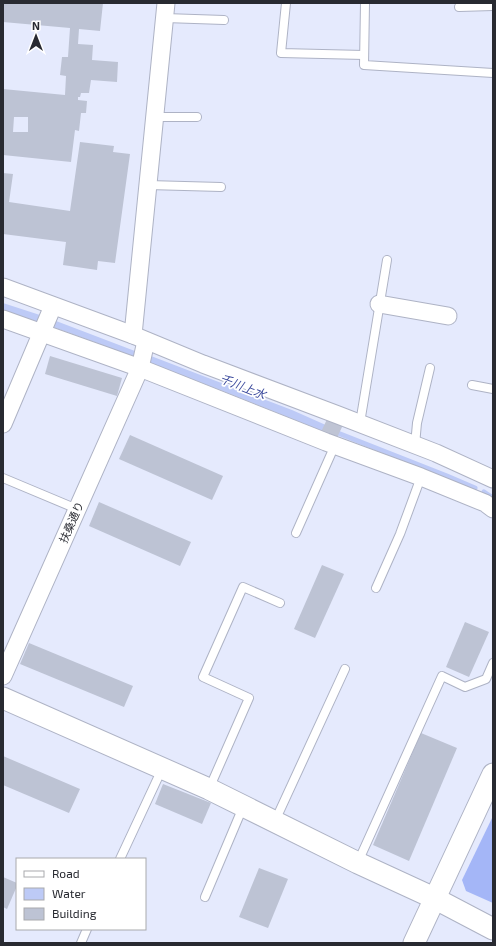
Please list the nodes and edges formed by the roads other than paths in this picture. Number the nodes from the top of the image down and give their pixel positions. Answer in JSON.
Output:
{"nodes":[{"id":1,"x":286,"y":3,"type":"edge"},
{"id":2,"x":365,"y":3,"type":"edge"},
{"id":3,"x":493,"y":6,"type":"edge"},
{"id":4,"x":459,"y":7,"type":"dead end"},
{"id":5,"x":165,"y":11,"type":"edge"},
{"id":6,"x":224,"y":20,"type":"dead end"},
{"id":7,"x":364,"y":54,"type":"junction"},
{"id":8,"x":493,"y":72,"type":"edge"},
{"id":9,"x":155,"y":116,"type":"junction"},
{"id":10,"x":198,"y":116,"type":"dead end"},
{"id":11,"x":148,"y":185,"type":"junction"},
{"id":12,"x":221,"y":187,"type":"dead end"},
{"id":13,"x":387,"y":260,"type":"dead end"},
{"id":14,"x":3,"y":287,"type":"edge"},
{"id":15,"x":380,"y":304,"type":"junction"},
{"id":16,"x":53,"y":308,"type":"junction"},
{"id":17,"x":448,"y":316,"type":"dead end"},
{"id":18,"x":3,"y":319,"type":"edge"},
{"id":19,"x":43,"y":333,"type":"junction"},
{"id":20,"x":141,"y":351,"type":"junction"},
{"id":21,"x":430,"y":368,"type":"dead end"},
{"id":22,"x":472,"y":385,"type":"dead end"},
{"id":23,"x":493,"y":389,"type":"edge"},
{"id":24,"x":360,"y":423,"type":"junction"},
{"id":25,"x":3,"y":424,"type":"edge"},
{"id":26,"x":332,"y":432,"type":"junction"},
{"id":27,"x":415,"y":445,"type":"junction"},
{"id":28,"x":421,"y":477,"type":"junction"},
{"id":29,"x":3,"y":478,"type":"edge"},
{"id":30,"x":490,"y":478,"type":"edge"},
{"id":31,"x":478,"y":501,"type":"junction"},
{"id":32,"x":77,"y":509,"type":"junction"},
{"id":33,"x":493,"y":509,"type":"edge"},
{"id":34,"x":296,"y":533,"type":"dead end"},
{"id":35,"x":376,"y":588,"type":"dead end"},
{"id":36,"x":280,"y":603,"type":"dead end"},
{"id":37,"x":493,"y":664,"type":"edge"},
{"id":38,"x":345,"y":670,"type":"dead end"},
{"id":39,"x":3,"y":676,"type":"edge"},
{"id":40,"x":3,"y":698,"type":"edge"},
{"id":41,"x":162,"y":769,"type":"junction"},
{"id":42,"x":493,"y":774,"type":"edge"},
{"id":43,"x":209,"y":790,"type":"junction"},
{"id":44,"x":243,"y":806,"type":"junction"},
{"id":45,"x":275,"y":822,"type":"junction"},
{"id":46,"x":120,"y":858,"type":"edge"},
{"id":47,"x":358,"y":863,"type":"junction"},
{"id":48,"x":205,"y":897,"type":"dead end"},
{"id":49,"x":434,"y":898,"type":"junction"},
{"id":50,"x":493,"y":929,"type":"edge"},
{"id":51,"x":86,"y":930,"type":"edge"},
{"id":52,"x":80,"y":943,"type":"edge"},
{"id":53,"x":414,"y":943,"type":"edge"}],
"edges":[{"from":1,"to":7,"type":"lane"},
{"from":2,"to":7,"type":"lane"},
{"from":3,"to":4,"type":"lane"},
{"from":5,"to":6,"type":"lane"},
{"from":5,"to":9,"type":"street","name":"扶桑通り"},
{"from":7,"to":8,"type":"lane"},
{"from":9,"to":10,"type":"lane"},
{"from":9,"to":11,"type":"street","name":"扶桑通り"},
{"from":11,"to":12,"type":"lane"},
{"from":11,"to":20,"type":"street","name":"扶桑通り"},
{"from":13,"to":15,"type":"lane"},
{"from":14,"to":16,"type":"street"},
{"from":15,"to":17,"type":"street"},
{"from":15,"to":24,"type":"lane"},
{"from":16,"to":19,"type":"street"},
{"from":16,"to":20,"type":"street"},
{"from":18,"to":19,"type":"street"},
{"from":19,"to":20,"type":"street"},
{"from":19,"to":25,"type":"street"},
{"from":20,"to":26,"type":"street"},
{"from":20,"to":26,"type":"street"},
{"from":20,"to":32,"type":"street","name":"扶桑通り"},
{"from":21,"to":27,"type":"lane"},
{"from":22,"to":23,"type":"lane"},
{"from":24,"to":26,"type":"street"},
{"from":24,"to":27,"type":"street"},
{"from":26,"to":28,"type":"street"},
{"from":26,"to":34,"type":"lane"},
{"from":27,"to":30,"type":"street"},
{"from":28,"to":31,"type":"street"},
{"from":28,"to":35,"type":"lane"},
{"from":29,"to":32,"type":"lane"},
{"from":30,"to":31,"type":"street"},
{"from":31,"to":33,"type":"street"},
{"from":32,"to":39,"type":"street","name":"扶桑通り"},
{"from":36,"to":43,"type":"lane"},
{"from":37,"to":47,"type":"lane"},
{"from":38,"to":45,"type":"lane"},
{"from":40,"to":41,"type":"street"},
{"from":41,"to":43,"type":"street"},
{"from":41,"to":46,"type":"lane"},
{"from":42,"to":49,"type":"street"},
{"from":43,"to":44,"type":"street"},
{"from":44,"to":45,"type":"street"},
{"from":44,"to":48,"type":"lane"},
{"from":45,"to":47,"type":"street"},
{"from":47,"to":49,"type":"street"},
{"from":49,"to":50,"type":"street"},
{"from":49,"to":53,"type":"street"},
{"from":51,"to":52,"type":"lane"}]}
